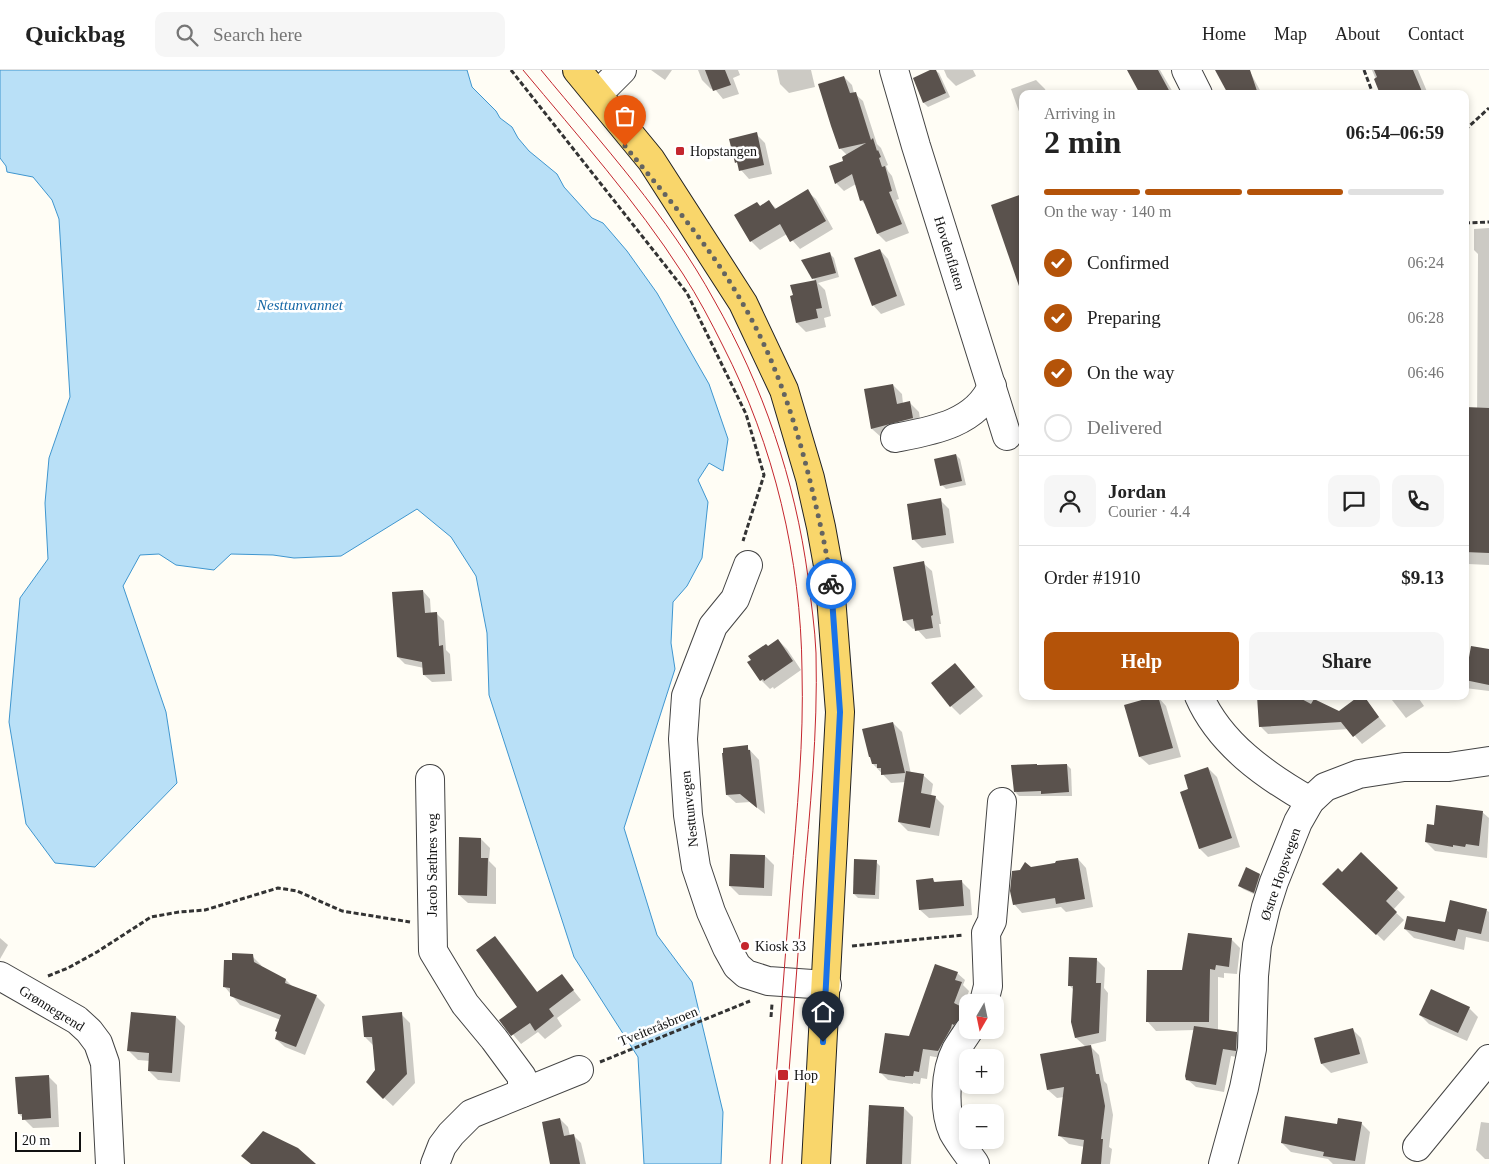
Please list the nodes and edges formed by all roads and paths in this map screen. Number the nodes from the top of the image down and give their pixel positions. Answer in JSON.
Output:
{"nodes":[{"id":1,"x":511,"y":70,"type":"edge"},
{"id":2,"x":561,"y":70,"type":"edge"},
{"id":3,"x":577,"y":70,"type":"edge"},
{"id":4,"x":622,"y":70,"type":"edge"},
{"id":5,"x":894,"y":70,"type":"edge"},
{"id":6,"x":1186,"y":70,"type":"edge"},
{"id":7,"x":1364,"y":70,"type":"edge"},
{"id":8,"x":1196,"y":90,"type":"edge"},
{"id":9,"x":1372,"y":90,"type":"edge"},
{"id":10,"x":598,"y":94,"type":"junction"},
{"id":11,"x":1489,"y":108,"type":"edge"},
{"id":12,"x":1469,"y":126,"type":"edge"},
{"id":13,"x":1489,"y":222,"type":"edge"},
{"id":14,"x":1469,"y":223,"type":"edge"},
{"id":15,"x":713,"y":257,"type":"junction"},
{"id":16,"x":992,"y":386,"type":"junction"},
{"id":17,"x":1007,"y":436,"type":"dead end"},
{"id":18,"x":895,"y":438,"type":"dead end"},
{"id":19,"x":748,"y":565,"type":"joint"},
{"id":20,"x":1201,"y":700,"type":"edge"},
{"id":21,"x":1489,"y":762,"type":"edge"},
{"id":22,"x":430,"y":779,"type":"dead end"},
{"id":23,"x":1310,"y":801,"type":"junction"},
{"id":24,"x":1002,"y":802,"type":"dead end"},
{"id":25,"x":986,"y":933,"type":"junction"},
{"id":26,"x":431,"y":941,"type":"junction"},
{"id":27,"x":845,"y":946,"type":"dead end"},
{"id":28,"x":0,"y":976,"type":"edge"},
{"id":29,"x":44,"y":978,"type":"dead end"},
{"id":30,"x":827,"y":985,"type":"junction"},
{"id":31,"x":986,"y":994,"type":"edge"},
{"id":32,"x":746,"y":1003,"type":"dead end"},
{"id":33,"x":963,"y":1039,"type":"edge"},
{"id":34,"x":1489,"y":1059,"type":"edge"},
{"id":35,"x":579,"y":1070,"type":"joint"},
{"id":36,"x":522,"y":1093,"type":"junction"},
{"id":37,"x":1417,"y":1147,"type":"dead end"},
{"id":38,"x":110,"y":1164,"type":"edge"},
{"id":39,"x":435,"y":1164,"type":"edge"},
{"id":40,"x":816,"y":1164,"type":"edge"},
{"id":41,"x":975,"y":1164,"type":"edge"},
{"id":42,"x":1223,"y":1164,"type":"edge"}],
"edges":[{"from":1,"to":19,"type":"path"},
{"from":2,"to":15,"type":"main road"},
{"from":3,"to":10,"type":"main road"},
{"from":4,"to":10,"type":"street"},
{"from":5,"to":16,"type":"street","name":"Hovdenflaten"},
{"from":6,"to":8,"type":"street"},
{"from":7,"to":9,"type":"path"},
{"from":10,"to":15,"type":"main road"},
{"from":11,"to":12,"type":"path"},
{"from":13,"to":14,"type":"path"},
{"from":15,"to":30,"type":"main road"},
{"from":16,"to":17,"type":"street","name":"Hovdenflaten"},
{"from":16,"to":18,"type":"street"},
{"from":19,"to":30,"type":"street","name":"Nesttunvegen"},
{"from":20,"to":23,"type":"street"},
{"from":21,"to":23,"type":"street","name":"Østre Hopsvegen"},
{"from":22,"to":26,"type":"street","name":"Jacob Sæthres veg"},
{"from":23,"to":42,"type":"street","name":"Østre Hopsvegen"},
{"from":24,"to":25,"type":"street"},
{"from":25,"to":27,"type":"path"},
{"from":25,"to":31,"type":"street"},
{"from":26,"to":29,"type":"path"},
{"from":26,"to":36,"type":"street","name":"Jacob Sæthres veg"},
{"from":28,"to":38,"type":"street","name":"Grønnegrend"},
{"from":30,"to":40,"type":"main road"},
{"from":32,"to":35,"type":"path","name":"Tveiteråsbroen"},
{"from":33,"to":41,"type":"street"},
{"from":34,"to":37,"type":"street"},
{"from":35,"to":36,"type":"street"},
{"from":36,"to":39,"type":"street"}]}
